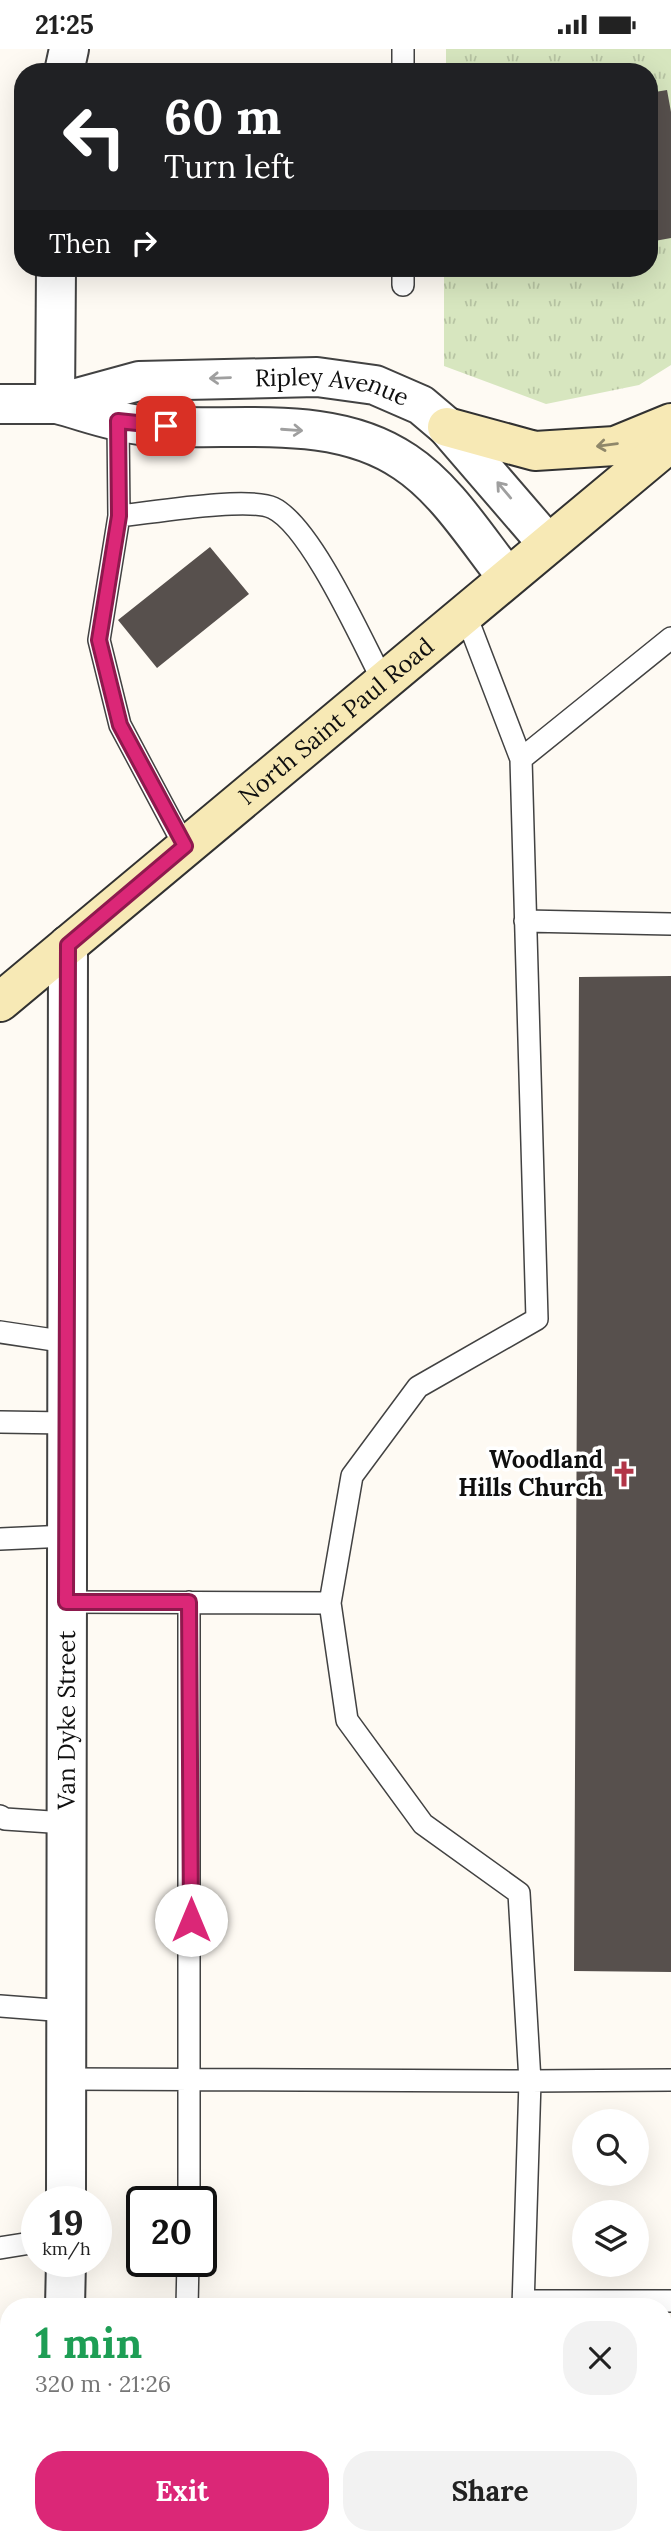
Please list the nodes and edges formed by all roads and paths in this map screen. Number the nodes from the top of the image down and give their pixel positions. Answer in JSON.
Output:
{"nodes":[{"id":1,"x":56,"y":277,"type":"edge"},
{"id":2,"x":0,"y":404,"type":"edge"},
{"id":3,"x":55,"y":404,"type":"junction"},
{"id":4,"x":118,"y":421,"type":"junction"},
{"id":5,"x":671,"y":423,"type":"edge"},
{"id":6,"x":447,"y":427,"type":"junction"},
{"id":7,"x":671,"y":442,"type":"edge"},
{"id":8,"x":119,"y":516,"type":"junction"},
{"id":9,"x":547,"y":543,"type":"junction"},
{"id":10,"x":507,"y":577,"type":"junction"},
{"id":11,"x":465,"y":613,"type":"junction"},
{"id":12,"x":671,"y":638,"type":"edge"},
{"id":13,"x":383,"y":681,"type":"junction"},
{"id":14,"x":520,"y":759,"type":"junction"},
{"id":15,"x":185,"y":846,"type":"junction"},
{"id":16,"x":525,"y":921,"type":"junction"},
{"id":17,"x":671,"y":924,"type":"edge"},
{"id":18,"x":68,"y":945,"type":"junction"},
{"id":19,"x":5,"y":987,"type":"edge"},
{"id":20,"x":0,"y":1332,"type":"edge"},
{"id":21,"x":67,"y":1342,"type":"junction"},
{"id":22,"x":0,"y":1422,"type":"edge"},
{"id":23,"x":67,"y":1423,"type":"junction"},
{"id":24,"x":67,"y":1536,"type":"junction"},
{"id":25,"x":0,"y":1539,"type":"edge"},
{"id":26,"x":66,"y":1602,"type":"junction"},
{"id":27,"x":189,"y":1602,"type":"junction"},
{"id":28,"x":330,"y":1603,"type":"junction"},
{"id":29,"x":0,"y":1815,"type":"edge"},
{"id":30,"x":66,"y":1823,"type":"junction"},
{"id":31,"x":0,"y":2006,"type":"edge"},
{"id":32,"x":66,"y":2011,"type":"junction"},
{"id":33,"x":66,"y":2079,"type":"junction"},
{"id":34,"x":190,"y":2079,"type":"junction"},
{"id":35,"x":671,"y":2080,"type":"edge"},
{"id":36,"x":530,"y":2081,"type":"junction"},
{"id":37,"x":66,"y":2186,"type":"edge"},
{"id":38,"x":188,"y":2186,"type":"edge"},
{"id":39,"x":21,"y":2245,"type":"edge"},
{"id":40,"x":0,"y":2248,"type":"edge"},
{"id":41,"x":65,"y":2277,"type":"edge"},
{"id":42,"x":188,"y":2277,"type":"edge"},
{"id":43,"x":65,"y":2298,"type":"edge"},
{"id":44,"x":187,"y":2298,"type":"edge"},
{"id":45,"x":523,"y":2298,"type":"edge"}],
"edges":[{"from":1,"to":3,"type":"street"},
{"from":2,"to":3,"type":"street","name":"Ripley Avenue"},
{"from":3,"to":4,"type":"street","name":"Ripley Avenue"},
{"from":6,"to":3,"type":"street","name":"Ripley Avenue","one_way":true},
{"from":4,"to":8,"type":"lane"},
{"from":4,"to":10,"type":"street","name":"Ripley Avenue","one_way":true},
{"from":5,"to":6,"type":"street","one_way":true},
{"from":9,"to":6,"type":"street","name":"Ripley Avenue","one_way":true},
{"from":7,"to":9,"type":"street","name":"North Saint Paul Road"},
{"from":8,"to":13,"type":"lane"},
{"from":8,"to":15,"type":"lane"},
{"from":9,"to":10,"type":"street","name":"North Saint Paul Road"},
{"from":10,"to":11,"type":"street","name":"North Saint Paul Road"},
{"from":11,"to":13,"type":"street","name":"North Saint Paul Road"},
{"from":11,"to":14,"type":"lane"},
{"from":12,"to":14,"type":"lane"},
{"from":13,"to":15,"type":"street","name":"North Saint Paul Road"},
{"from":14,"to":16,"type":"lane"},
{"from":15,"to":18,"type":"street","name":"North Saint Paul Road"},
{"from":16,"to":17,"type":"lane"},
{"from":16,"to":28,"type":"lane"},
{"from":18,"to":19,"type":"street","name":"North Saint Paul Road"},
{"from":18,"to":21,"type":"street","name":"Van Dyke Street"},
{"from":20,"to":21,"type":"lane"},
{"from":21,"to":23,"type":"street","name":"Van Dyke Street"},
{"from":22,"to":23,"type":"lane"},
{"from":23,"to":24,"type":"street","name":"Van Dyke Street"},
{"from":24,"to":25,"type":"lane"},
{"from":24,"to":26,"type":"street","name":"Van Dyke Street"},
{"from":26,"to":27,"type":"lane"},
{"from":26,"to":30,"type":"street","name":"Van Dyke Street"},
{"from":27,"to":28,"type":"lane"},
{"from":27,"to":34,"type":"lane"},
{"from":28,"to":36,"type":"lane"},
{"from":29,"to":30,"type":"lane"},
{"from":30,"to":32,"type":"street","name":"Van Dyke Street"},
{"from":31,"to":32,"type":"lane"},
{"from":32,"to":33,"type":"street","name":"Van Dyke Street"},
{"from":33,"to":34,"type":"lane"},
{"from":33,"to":37,"type":"street","name":"Van Dyke Street"},
{"from":34,"to":36,"type":"lane"},
{"from":34,"to":38,"type":"lane"},
{"from":35,"to":36,"type":"lane"},
{"from":36,"to":45,"type":"lane"},
{"from":39,"to":40,"type":"lane"},
{"from":41,"to":43,"type":"street"},
{"from":42,"to":44,"type":"lane"}]}
